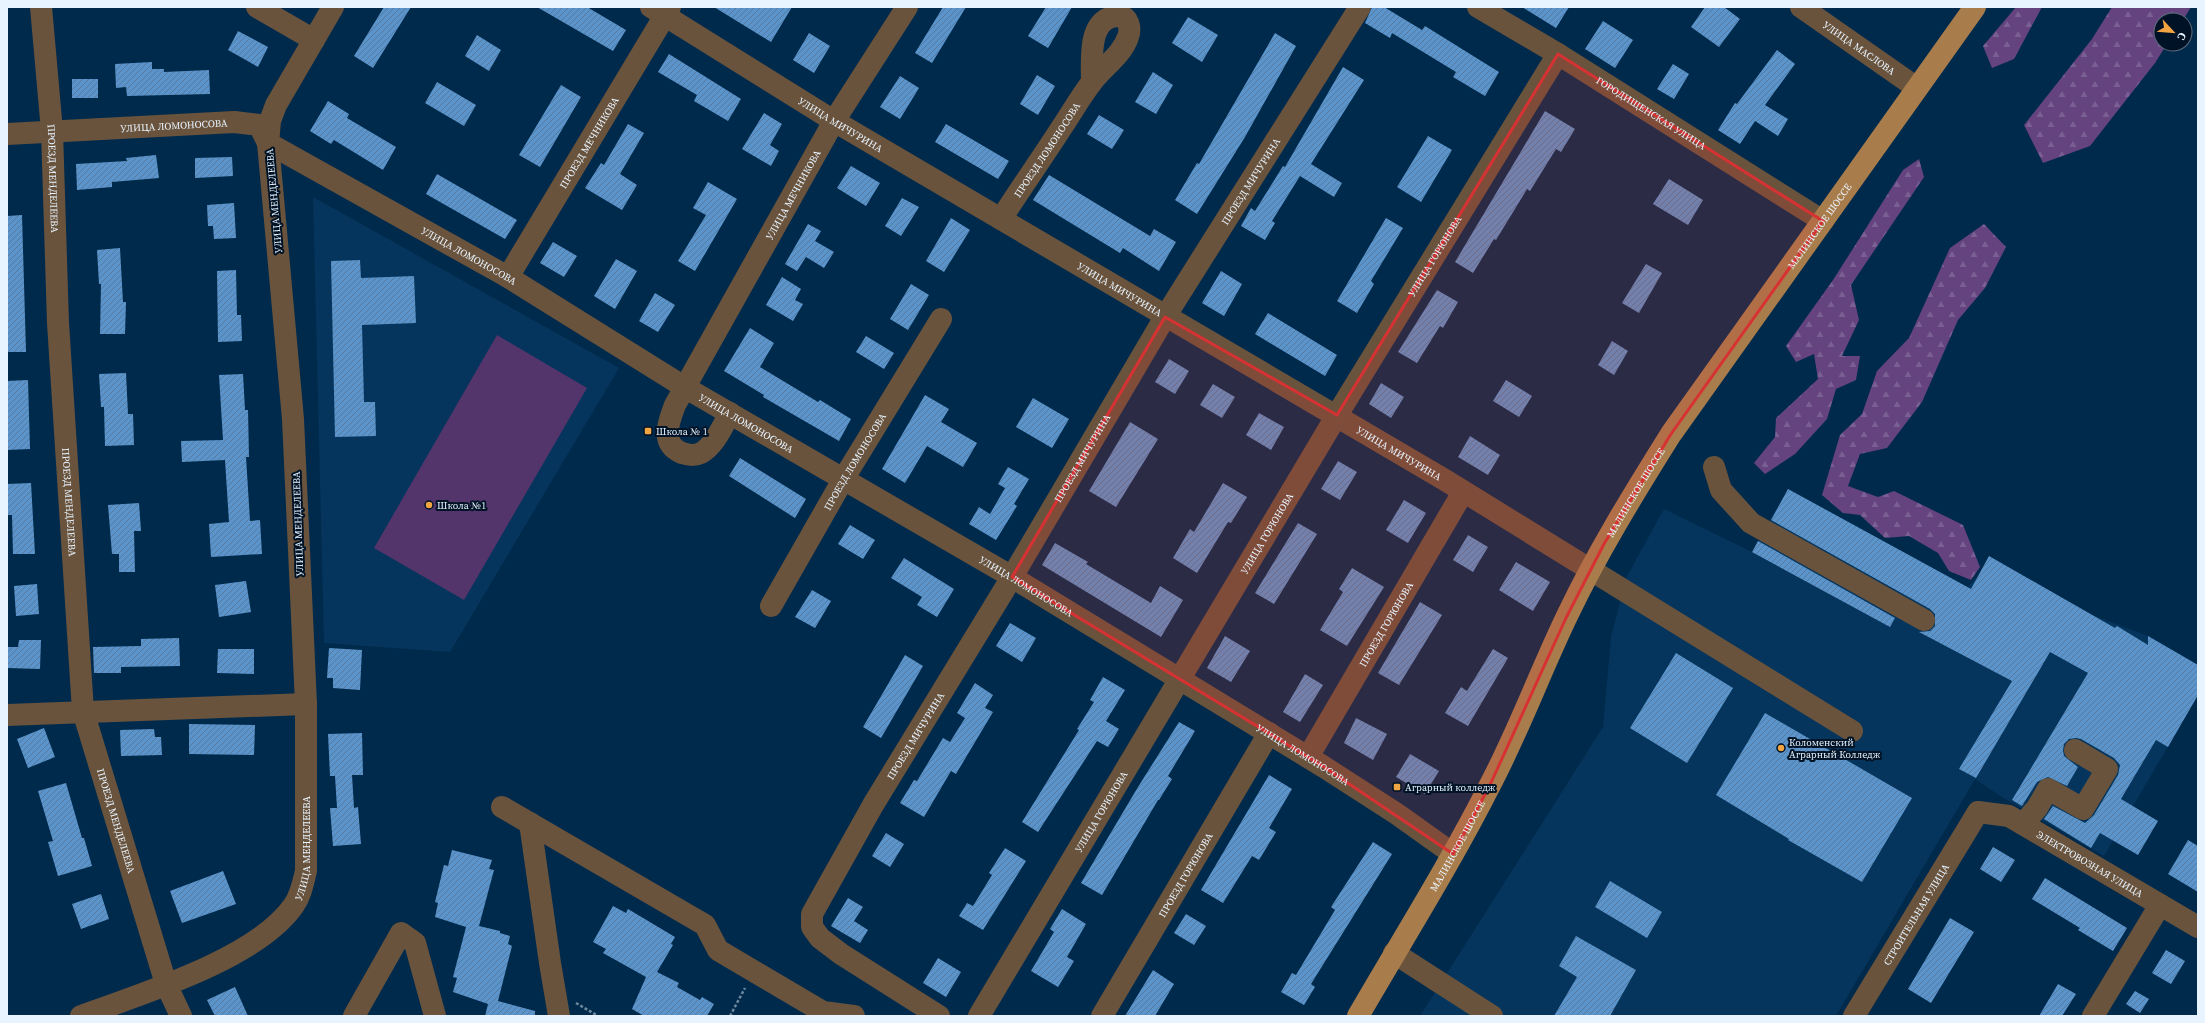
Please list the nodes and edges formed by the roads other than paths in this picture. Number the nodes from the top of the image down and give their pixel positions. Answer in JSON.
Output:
{"nodes":[{"id":1,"x":42,"y":7,"type":"edge"},
{"id":2,"x":257,"y":7,"type":"edge"},
{"id":3,"x":333,"y":7,"type":"edge"},
{"id":4,"x":907,"y":7,"type":"edge"},
{"id":5,"x":1360,"y":7,"type":"edge"},
{"id":6,"x":1478,"y":7,"type":"edge"},
{"id":7,"x":1801,"y":7,"type":"edge"},
{"id":8,"x":1975,"y":7,"type":"edge"},
{"id":9,"x":662,"y":10,"type":"edge"},
{"id":10,"x":314,"y":40,"type":"junction"},
{"id":11,"x":1558,"y":54,"type":"junction"},
{"id":12,"x":1092,"y":81,"type":"dead end"},
{"id":13,"x":1917,"y":88,"type":"junction"},
{"id":14,"x":834,"y":121,"type":"junction"},
{"id":15,"x":52,"y":131,"type":"junction"},
{"id":16,"x":7,"y":134,"type":"edge"},
{"id":17,"x":268,"y":143,"type":"junction"},
{"id":18,"x":1001,"y":219,"type":"junction"},
{"id":19,"x":1823,"y":221,"type":"junction"},
{"id":20,"x":508,"y":277,"type":"junction"},
{"id":21,"x":1164,"y":317,"type":"junction"},
{"id":22,"x":941,"y":319,"type":"dead end"},
{"id":23,"x":686,"y":388,"type":"junction"},
{"id":24,"x":730,"y":413,"type":"junction"},
{"id":25,"x":1337,"y":415,"type":"junction"},
{"id":26,"x":1714,"y":467,"type":"dead end"},
{"id":27,"x":844,"y":478,"type":"junction"},
{"id":28,"x":1464,"y":492,"type":"junction"},
{"id":29,"x":1589,"y":570,"type":"junction"},
{"id":30,"x":1012,"y":577,"type":"junction"},
{"id":31,"x":771,"y":606,"type":"dead end"},
{"id":32,"x":1924,"y":620,"type":"dead end"},
{"id":33,"x":1180,"y":679,"type":"junction"},
{"id":34,"x":306,"y":704,"type":"junction"},
{"id":35,"x":83,"y":711,"type":"junction"},
{"id":36,"x":7,"y":715,"type":"edge"},
{"id":37,"x":1852,"y":731,"type":"dead end"},
{"id":38,"x":1269,"y":733,"type":"junction"},
{"id":39,"x":2075,"y":750,"type":"dead end"},
{"id":40,"x":1308,"y":757,"type":"junction"},
{"id":41,"x":502,"y":807,"type":"dead end"},
{"id":42,"x":1978,"y":812,"type":"joint"},
{"id":43,"x":530,"y":823,"type":"junction"},
{"id":44,"x":2023,"y":824,"type":"junction"},
{"id":45,"x":1453,"y":854,"type":"junction"},
{"id":46,"x":2160,"y":905,"type":"junction"},
{"id":47,"x":2198,"y":927,"type":"edge"},
{"id":48,"x":1394,"y":953,"type":"junction"},
{"id":49,"x":166,"y":984,"type":"junction"},
{"id":50,"x":80,"y":1016,"type":"edge"},
{"id":51,"x":180,"y":1016,"type":"edge"},
{"id":52,"x":354,"y":1016,"type":"edge"},
{"id":53,"x":435,"y":1016,"type":"edge"},
{"id":54,"x":560,"y":1016,"type":"edge"},
{"id":55,"x":854,"y":1016,"type":"edge"},
{"id":56,"x":939,"y":1016,"type":"edge"},
{"id":57,"x":979,"y":1016,"type":"edge"},
{"id":58,"x":1102,"y":1016,"type":"edge"},
{"id":59,"x":1358,"y":1016,"type":"edge"},
{"id":60,"x":1492,"y":1016,"type":"edge"},
{"id":61,"x":1854,"y":1016,"type":"edge"},
{"id":62,"x":2092,"y":1016,"type":"edge"}],
"edges":[{"from":1,"to":15,"type":"street","name":"ПРОЕЗД МЕНДЕЛЕЕВА"},
{"from":2,"to":10,"type":"street"},
{"from":3,"to":10,"type":"street","name":"УЛИЦА МЕНДЕЛЕЕВА"},
{"from":4,"to":14,"type":"street","name":"УЛИЦА МЕЧНИКОВА"},
{"from":5,"to":21,"type":"street","name":"ПРОЕЗД МИЧУРИНА"},
{"from":6,"to":11,"type":"street","name":"ГОРОДИЩЕНСКАЯ УЛИЦА"},
{"from":7,"to":13,"type":"street","name":"УЛИЦА МАСЛОВА"},
{"from":8,"to":13,"type":"main road","name":"МАЛИНСКОЕ ШОССЕ"},
{"from":9,"to":14,"type":"street","name":"УЛИЦА МИЧУРИНА"},
{"from":9,"to":20,"type":"street","name":"ПРОЕЗД МЕЧНИКОВА"},
{"from":10,"to":17,"type":"street","name":"УЛИЦА МЕНДЕЛЕЕВА"},
{"from":11,"to":19,"type":"street","name":"ГОРОДИЩЕНСКАЯ УЛИЦА"},
{"from":11,"to":25,"type":"street","name":"УЛИЦА ГОРЮНОВА"},
{"from":12,"to":18,"type":"street","name":"ПРОЕЗД ЛОМОНОСОВА"},
{"from":13,"to":19,"type":"main road","name":"МАЛИНСКОЕ ШОССЕ"},
{"from":14,"to":18,"type":"street","name":"УЛИЦА МИЧУРИНА"},
{"from":14,"to":23,"type":"street","name":"УЛИЦА МЕЧНИКОВА"},
{"from":15,"to":16,"type":"street","name":"УЛИЦА ЛОМОНОСОВА"},
{"from":15,"to":17,"type":"street","name":"УЛИЦА ЛОМОНОСОВА"},
{"from":15,"to":35,"type":"street","name":"ПРОЕЗД МЕНДЕЛЕЕВА"},
{"from":17,"to":20,"type":"street","name":"УЛИЦА ЛОМОНОСОВА"},
{"from":17,"to":34,"type":"street","name":"УЛИЦА МЕНДЕЛЕЕВА"},
{"from":18,"to":21,"type":"street","name":"УЛИЦА МИЧУРИНА"},
{"from":19,"to":29,"type":"main road","name":"МАЛИНСКОЕ ШОССЕ"},
{"from":20,"to":23,"type":"street","name":"УЛИЦА ЛОМОНОСОВА"},
{"from":21,"to":25,"type":"street","name":"УЛИЦА МИЧУРИНА"},
{"from":21,"to":30,"type":"street","name":"ПРОЕЗД МИЧУРИНА"},
{"from":22,"to":27,"type":"street","name":"ПРОЕЗД ЛОМОНОСОВА"},
{"from":23,"to":24,"type":"street","name":"УЛИЦА ЛОМОНОСОВА"},
{"from":23,"to":24,"type":"street","name":"УЛИЦА МЕЧНИКОВА"},
{"from":24,"to":27,"type":"street","name":"УЛИЦА ЛОМОНОСОВА"},
{"from":25,"to":28,"type":"street","name":"УЛИЦА МИЧУРИНА"},
{"from":25,"to":33,"type":"street","name":"УЛИЦА ГОРЮНОВА"},
{"from":26,"to":32,"type":"street"},
{"from":27,"to":30,"type":"street","name":"УЛИЦА ЛОМОНОСОВА"},
{"from":27,"to":31,"type":"street","name":"ПРОЕЗД ЛОМОНОСОВА"},
{"from":28,"to":29,"type":"street","name":"УЛИЦА МИЧУРИНА"},
{"from":28,"to":40,"type":"street","name":"ПРОЕЗД ГОРЮНОВА"},
{"from":29,"to":37,"type":"street","name":"УЛИЦА МИЧУРИНА"},
{"from":29,"to":45,"type":"main road","name":"МАЛИНСКОЕ ШОССЕ"},
{"from":30,"to":33,"type":"street","name":"УЛИЦА ЛОМОНОСОВА"},
{"from":30,"to":56,"type":"street","name":"ПРОЕЗД МИЧУРИНА"},
{"from":33,"to":38,"type":"street","name":"УЛИЦА ЛОМОНОСОВА"},
{"from":33,"to":57,"type":"street","name":"УЛИЦА ГОРЮНОВА"},
{"from":34,"to":35,"type":"street"},
{"from":34,"to":49,"type":"street","name":"УЛИЦА МЕНДЕЛЕЕВА"},
{"from":35,"to":36,"type":"street"},
{"from":35,"to":49,"type":"street","name":"ПРОЕЗД МЕНДЕЛЕЕВА"},
{"from":38,"to":40,"type":"street","name":"УЛИЦА ЛОМОНОСОВА"},
{"from":38,"to":58,"type":"street","name":"ПРОЕЗД ГОРЮНОВА"},
{"from":39,"to":44,"type":"street"},
{"from":40,"to":45,"type":"street","name":"УЛИЦА ЛОМОНОСОВА"},
{"from":41,"to":43,"type":"street"},
{"from":42,"to":44,"type":"street","name":"ЭЛЕКТРОВОЗНАЯ УЛИЦА"},
{"from":42,"to":61,"type":"street","name":"СТРОИТЕЛЬНАЯ УЛИЦА"},
{"from":43,"to":54,"type":"street"},
{"from":43,"to":55,"type":"street"},
{"from":44,"to":46,"type":"street","name":"ЭЛЕКТРОВОЗНАЯ УЛИЦА"},
{"from":45,"to":48,"type":"main road","name":"МАЛИНСКОЕ ШОССЕ"},
{"from":46,"to":47,"type":"street","name":"ЭЛЕКТРОВОЗНАЯ УЛИЦА"},
{"from":46,"to":62,"type":"street"},
{"from":48,"to":59,"type":"main road","name":"МАЛИНСКОЕ ШОССЕ"},
{"from":48,"to":60,"type":"street"},
{"from":49,"to":50,"type":"street","name":"УЛИЦА МЕНДЕЛЕЕВА"},
{"from":49,"to":51,"type":"street"},
{"from":52,"to":53,"type":"street"}]}
